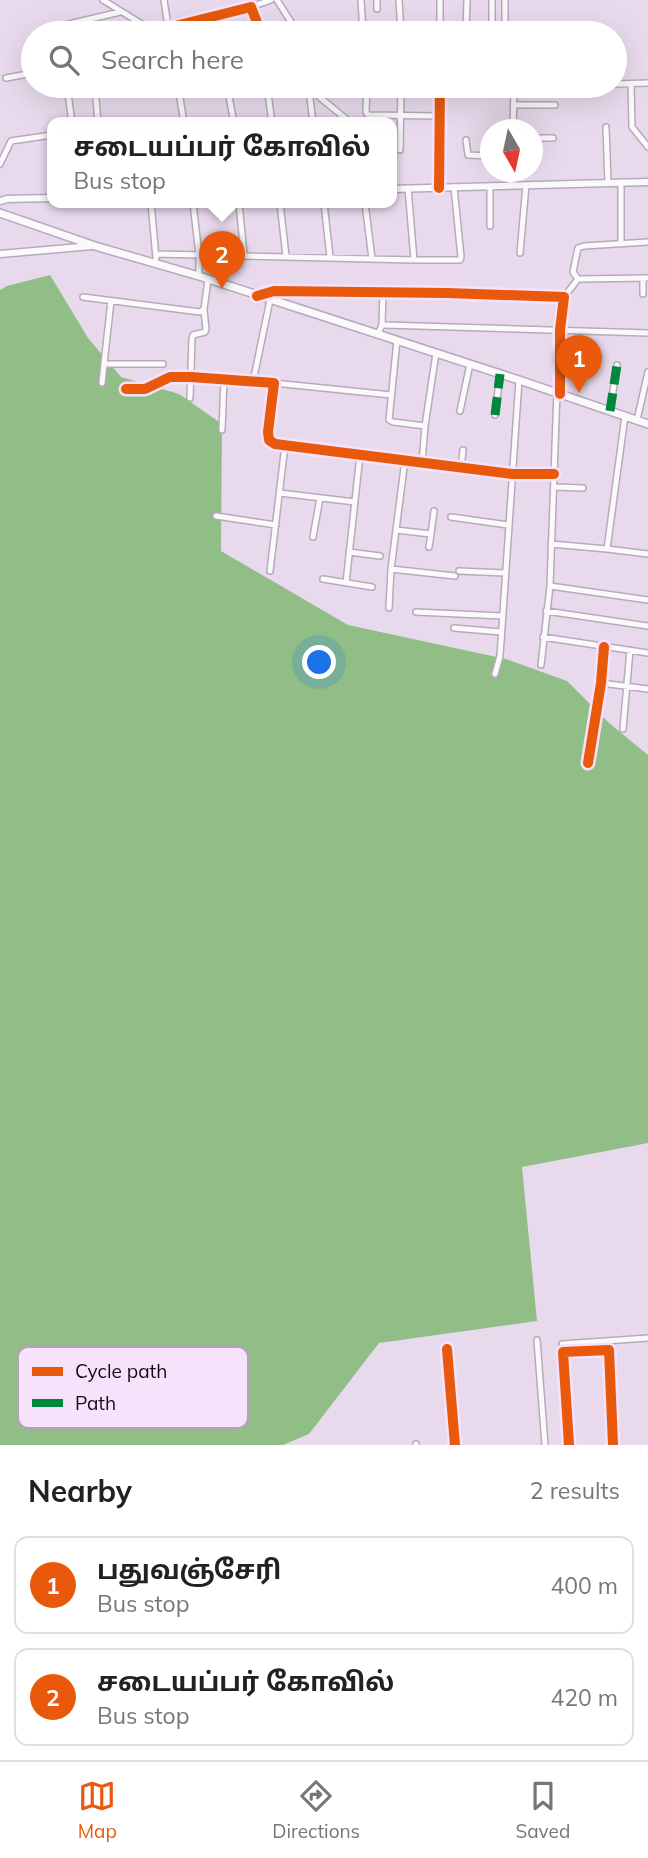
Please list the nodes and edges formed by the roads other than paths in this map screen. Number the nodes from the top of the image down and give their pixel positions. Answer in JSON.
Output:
{"nodes":[{"id":1,"x":103,"y":0,"type":"edge"},
{"id":2,"x":164,"y":0,"type":"edge"},
{"id":3,"x":271,"y":0,"type":"edge"},
{"id":4,"x":277,"y":0,"type":"edge"},
{"id":5,"x":361,"y":0,"type":"edge"},
{"id":6,"x":377,"y":0,"type":"edge"},
{"id":7,"x":399,"y":0,"type":"edge"},
{"id":8,"x":440,"y":0,"type":"edge"},
{"id":9,"x":467,"y":0,"type":"edge"},
{"id":10,"x":492,"y":0,"type":"edge"},
{"id":11,"x":505,"y":0,"type":"edge"},
{"id":12,"x":251,"y":3,"type":"edge"},
{"id":13,"x":377,"y":9,"type":"dead end"},
{"id":14,"x":122,"y":12,"type":"junction"},
{"id":15,"x":213,"y":16,"type":"junction"},
{"id":16,"x":82,"y":21,"type":"edge"},
{"id":17,"x":135,"y":21,"type":"edge"},
{"id":18,"x":168,"y":21,"type":"edge"},
{"id":19,"x":197,"y":21,"type":"edge"},
{"id":20,"x":214,"y":21,"type":"edge"},
{"id":21,"x":257,"y":21,"type":"edge"},
{"id":22,"x":290,"y":21,"type":"edge"},
{"id":23,"x":362,"y":21,"type":"edge"},
{"id":24,"x":400,"y":21,"type":"edge"},
{"id":25,"x":440,"y":21,"type":"edge"},
{"id":26,"x":466,"y":21,"type":"edge"},
{"id":27,"x":492,"y":21,"type":"edge"},
{"id":28,"x":505,"y":21,"type":"edge"},
{"id":29,"x":21,"y":75,"type":"edge"},
{"id":30,"x":6,"y":78,"type":"dead end"},
{"id":31,"x":648,"y":83,"type":"edge"},
{"id":32,"x":627,"y":84,"type":"edge"},
{"id":33,"x":631,"y":84,"type":"junction"},
{"id":34,"x":69,"y":98,"type":"edge"},
{"id":35,"x":97,"y":98,"type":"edge"},
{"id":36,"x":180,"y":98,"type":"edge"},
{"id":37,"x":229,"y":98,"type":"edge"},
{"id":38,"x":269,"y":98,"type":"edge"},
{"id":39,"x":311,"y":98,"type":"edge"},
{"id":40,"x":323,"y":98,"type":"edge"},
{"id":41,"x":367,"y":98,"type":"edge"},
{"id":42,"x":401,"y":98,"type":"edge"},
{"id":43,"x":440,"y":98,"type":"edge"},
{"id":44,"x":514,"y":98,"type":"edge"},
{"id":45,"x":514,"y":105,"type":"junction"},
{"id":46,"x":555,"y":105,"type":"dead end"},
{"id":47,"x":400,"y":116,"type":"junction"},
{"id":48,"x":439,"y":116,"type":"junction"},
{"id":49,"x":71,"y":117,"type":"edge"},
{"id":50,"x":98,"y":117,"type":"edge"},
{"id":51,"x":183,"y":117,"type":"edge"},
{"id":52,"x":233,"y":117,"type":"edge"},
{"id":53,"x":271,"y":117,"type":"edge"},
{"id":54,"x":312,"y":117,"type":"edge"},
{"id":55,"x":344,"y":117,"type":"edge"},
{"id":56,"x":513,"y":119,"type":"edge"},
{"id":57,"x":606,"y":127,"type":"dead end"},
{"id":58,"x":47,"y":136,"type":"edge"},
{"id":59,"x":543,"y":138,"type":"edge"},
{"id":60,"x":553,"y":138,"type":"dead end"},
{"id":61,"x":466,"y":140,"type":"dead end"},
{"id":62,"x":648,"y":147,"type":"edge"},
{"id":63,"x":400,"y":150,"type":"dead end"},
{"id":64,"x":480,"y":156,"type":"edge"},
{"id":65,"x":0,"y":164,"type":"edge"},
{"id":66,"x":621,"y":182,"type":"junction"},
{"id":67,"x":648,"y":182,"type":"edge"},
{"id":68,"x":608,"y":183,"type":"junction"},
{"id":69,"x":511,"y":185,"type":"joint"},
{"id":70,"x":526,"y":185,"type":"junction"},
{"id":71,"x":490,"y":186,"type":"junction"},
{"id":72,"x":454,"y":187,"type":"junction"},
{"id":73,"x":408,"y":188,"type":"junction"},
{"id":74,"x":439,"y":188,"type":"junction"},
{"id":75,"x":397,"y":189,"type":"edge"},
{"id":76,"x":47,"y":198,"type":"edge"},
{"id":77,"x":0,"y":201,"type":"edge"},
{"id":78,"x":151,"y":208,"type":"edge"},
{"id":79,"x":194,"y":208,"type":"edge"},
{"id":80,"x":239,"y":208,"type":"edge"},
{"id":81,"x":281,"y":208,"type":"edge"},
{"id":82,"x":325,"y":208,"type":"edge"},
{"id":83,"x":366,"y":208,"type":"edge"},
{"id":84,"x":0,"y":213,"type":"edge"},
{"id":85,"x":490,"y":226,"type":"dead end"},
{"id":86,"x":648,"y":242,"type":"edge"},
{"id":87,"x":621,"y":243,"type":"junction"},
{"id":88,"x":95,"y":246,"type":"junction"},
{"id":89,"x":520,"y":253,"type":"dead end"},
{"id":90,"x":0,"y":254,"type":"edge"},
{"id":91,"x":156,"y":254,"type":"junction"},
{"id":92,"x":199,"y":255,"type":"junction"},
{"id":93,"x":244,"y":255,"type":"junction"},
{"id":94,"x":286,"y":256,"type":"junction"},
{"id":95,"x":330,"y":257,"type":"junction"},
{"id":96,"x":372,"y":259,"type":"junction"},
{"id":97,"x":414,"y":260,"type":"junction"},
{"id":98,"x":157,"y":264,"type":"junction"},
{"id":99,"x":199,"y":276,"type":"junction"},
{"id":100,"x":645,"y":278,"type":"edge"},
{"id":101,"x":208,"y":279,"type":"junction"},
{"id":102,"x":579,"y":279,"type":"junction"},
{"id":103,"x":383,"y":292,"type":"junction"},
{"id":104,"x":643,"y":294,"type":"dead end"},
{"id":105,"x":257,"y":296,"type":"junction"},
{"id":106,"x":83,"y":297,"type":"dead end"},
{"id":107,"x":564,"y":298,"type":"junction"},
{"id":108,"x":270,"y":300,"type":"junction"},
{"id":109,"x":111,"y":301,"type":"junction"},
{"id":110,"x":204,"y":309,"type":"junction"},
{"id":111,"x":382,"y":325,"type":"junction"},
{"id":112,"x":560,"y":330,"type":"junction"},
{"id":113,"x":648,"y":333,"type":"edge"},
{"id":114,"x":378,"y":334,"type":"junction"},
{"id":115,"x":397,"y":340,"type":"junction"},
{"id":116,"x":436,"y":353,"type":"junction"},
{"id":117,"x":163,"y":364,"type":"dead end"},
{"id":118,"x":470,"y":364,"type":"junction"},
{"id":119,"x":104,"y":365,"type":"junction"},
{"id":120,"x":617,"y":365,"type":"dead end"},
{"id":121,"x":648,"y":372,"type":"edge"},
{"id":122,"x":500,"y":374,"type":"junction"},
{"id":123,"x":191,"y":377,"type":"junction"},
{"id":124,"x":224,"y":379,"type":"junction"},
{"id":125,"x":519,"y":380,"type":"junction"},
{"id":126,"x":253,"y":382,"type":"junction"},
{"id":127,"x":102,"y":383,"type":"dead end"},
{"id":128,"x":274,"y":383,"type":"junction"},
{"id":129,"x":126,"y":389,"type":"dead end"},
{"id":130,"x":558,"y":393,"type":"junction"},
{"id":131,"x":391,"y":396,"type":"junction"},
{"id":132,"x":190,"y":398,"type":"dead end"},
{"id":133,"x":460,"y":411,"type":"dead end"},
{"id":134,"x":610,"y":411,"type":"junction"},
{"id":135,"x":495,"y":415,"type":"dead end"},
{"id":136,"x":625,"y":416,"type":"junction"},
{"id":137,"x":637,"y":420,"type":"junction"},
{"id":138,"x":648,"y":424,"type":"edge"},
{"id":139,"x":425,"y":426,"type":"junction"},
{"id":140,"x":222,"y":430,"type":"dead end"},
{"id":141,"x":285,"y":445,"type":"junction"},
{"id":142,"x":463,"y":450,"type":"dead end"},
{"id":143,"x":360,"y":455,"type":"junction"},
{"id":144,"x":405,"y":460,"type":"junction"},
{"id":145,"x":422,"y":463,"type":"junction"},
{"id":146,"x":461,"y":468,"type":"junction"},
{"id":147,"x":512,"y":474,"type":"junction"},
{"id":148,"x":554,"y":474,"type":"junction"},
{"id":149,"x":554,"y":487,"type":"junction"},
{"id":150,"x":583,"y":488,"type":"dead end"},
{"id":151,"x":280,"y":494,"type":"junction"},
{"id":152,"x":320,"y":498,"type":"junction"},
{"id":153,"x":355,"y":502,"type":"junction"},
{"id":154,"x":433,"y":511,"type":"dead end"},
{"id":155,"x":216,"y":516,"type":"dead end"},
{"id":156,"x":451,"y":517,"type":"dead end"},
{"id":157,"x":276,"y":525,"type":"junction"},
{"id":158,"x":508,"y":525,"type":"junction"},
{"id":159,"x":396,"y":530,"type":"junction"},
{"id":160,"x":431,"y":534,"type":"junction"},
{"id":161,"x":313,"y":537,"type":"dead end"},
{"id":162,"x":551,"y":544,"type":"junction"},
{"id":163,"x":429,"y":547,"type":"dead end"},
{"id":164,"x":607,"y":549,"type":"junction"},
{"id":165,"x":349,"y":552,"type":"junction"},
{"id":166,"x":648,"y":554,"type":"edge"},
{"id":167,"x":380,"y":556,"type":"dead end"},
{"id":168,"x":391,"y":569,"type":"junction"},
{"id":169,"x":270,"y":571,"type":"dead end"},
{"id":170,"x":505,"y":573,"type":"junction"},
{"id":171,"x":323,"y":579,"type":"dead end"},
{"id":172,"x":346,"y":583,"type":"junction"},
{"id":173,"x":550,"y":586,"type":"junction"},
{"id":174,"x":372,"y":587,"type":"dead end"},
{"id":175,"x":648,"y":600,"type":"edge"},
{"id":176,"x":389,"y":608,"type":"dead end"},
{"id":177,"x":547,"y":611,"type":"junction"},
{"id":178,"x":416,"y":612,"type":"dead end"},
{"id":179,"x":502,"y":616,"type":"junction"},
{"id":180,"x":648,"y":626,"type":"edge"},
{"id":181,"x":454,"y":628,"type":"dead end"},
{"id":182,"x":501,"y":632,"type":"junction"},
{"id":183,"x":543,"y":637,"type":"junction"},
{"id":184,"x":604,"y":647,"type":"junction"},
{"id":185,"x":630,"y":650,"type":"junction"},
{"id":186,"x":648,"y":653,"type":"edge"},
{"id":187,"x":541,"y":665,"type":"dead end"},
{"id":188,"x":495,"y":674,"type":"dead end"},
{"id":189,"x":601,"y":683,"type":"junction"},
{"id":190,"x":626,"y":687,"type":"junction"},
{"id":191,"x":648,"y":689,"type":"edge"},
{"id":192,"x":623,"y":729,"type":"dead end"},
{"id":193,"x":588,"y":763,"type":"dead end"},
{"id":194,"x":648,"y":1338,"type":"edge"},
{"id":195,"x":537,"y":1340,"type":"dead end"},
{"id":196,"x":605,"y":1342,"type":"junction"},
{"id":197,"x":562,"y":1344,"type":"dead end"},
{"id":198,"x":447,"y":1349,"type":"dead end"},
{"id":199,"x":605,"y":1350,"type":"junction"},
{"id":200,"x":454,"y":1445,"type":"edge"},
{"id":201,"x":545,"y":1445,"type":"edge"},
{"id":202,"x":569,"y":1445,"type":"edge"},
{"id":203,"x":613,"y":1445,"type":"edge"}],
"edges":[{"from":1,"to":14,"type":"street"},
{"from":2,"to":18,"type":"street"},
{"from":3,"to":12,"type":"street"},
{"from":4,"to":22,"type":"street"},
{"from":5,"to":23,"type":"street"},
{"from":6,"to":13,"type":"street"},
{"from":7,"to":24,"type":"street"},
{"from":8,"to":25,"type":"street"},
{"from":9,"to":26,"type":"street"},
{"from":10,"to":27,"type":"street"},
{"from":11,"to":28,"type":"street"},
{"from":12,"to":15,"type":"street"},
{"from":12,"to":21,"type":"street"},
{"from":14,"to":16,"type":"street"},
{"from":14,"to":17,"type":"street"},
{"from":15,"to":19,"type":"street"},
{"from":15,"to":20,"type":"street"},
{"from":29,"to":30,"type":"street"},
{"from":31,"to":33,"type":"street"},
{"from":32,"to":33,"type":"street"},
{"from":33,"to":62,"type":"street"},
{"from":34,"to":49,"type":"street"},
{"from":35,"to":50,"type":"street"},
{"from":36,"to":51,"type":"street"},
{"from":37,"to":52,"type":"street"},
{"from":38,"to":53,"type":"street"},
{"from":39,"to":54,"type":"street"},
{"from":40,"to":55,"type":"street"},
{"from":41,"to":47,"type":"street"},
{"from":42,"to":47,"type":"street"},
{"from":43,"to":48,"type":"street"},
{"from":44,"to":45,"type":"street"},
{"from":45,"to":46,"type":"street"},
{"from":45,"to":56,"type":"street"},
{"from":47,"to":48,"type":"street"},
{"from":47,"to":63,"type":"street"},
{"from":48,"to":74,"type":"street"},
{"from":57,"to":68,"type":"street"},
{"from":58,"to":65,"type":"street"},
{"from":59,"to":60,"type":"street"},
{"from":61,"to":64,"type":"street"},
{"from":66,"to":67,"type":"street"},
{"from":66,"to":68,"type":"street"},
{"from":66,"to":87,"type":"street"},
{"from":68,"to":70,"type":"street"},
{"from":69,"to":70,"type":"street"},
{"from":69,"to":71,"type":"street"},
{"from":70,"to":89,"type":"street"},
{"from":71,"to":72,"type":"street"},
{"from":71,"to":85,"type":"street"},
{"from":72,"to":74,"type":"street"},
{"from":72,"to":97,"type":"street"},
{"from":73,"to":74,"type":"street"},
{"from":73,"to":75,"type":"street"},
{"from":73,"to":97,"type":"street"},
{"from":76,"to":77,"type":"street"},
{"from":78,"to":91,"type":"street"},
{"from":79,"to":92,"type":"street"},
{"from":80,"to":93,"type":"street"},
{"from":81,"to":94,"type":"street"},
{"from":82,"to":95,"type":"street"},
{"from":83,"to":96,"type":"street"},
{"from":84,"to":88,"type":"main road"},
{"from":86,"to":87,"type":"street"},
{"from":87,"to":102,"type":"street"},
{"from":88,"to":90,"type":"street"},
{"from":88,"to":98,"type":"main road"},
{"from":91,"to":92,"type":"street"},
{"from":91,"to":98,"type":"street"},
{"from":92,"to":93,"type":"street"},
{"from":92,"to":99,"type":"street"},
{"from":93,"to":94,"type":"street"},
{"from":94,"to":95,"type":"street"},
{"from":95,"to":96,"type":"street"},
{"from":96,"to":97,"type":"street"},
{"from":98,"to":99,"type":"main road"},
{"from":99,"to":101,"type":"main road"},
{"from":100,"to":102,"type":"street"},
{"from":100,"to":104,"type":"street"},
{"from":101,"to":105,"type":"main road"},
{"from":101,"to":110,"type":"street"},
{"from":102,"to":107,"type":"street"},
{"from":103,"to":105,"type":"street"},
{"from":103,"to":107,"type":"street"},
{"from":103,"to":111,"type":"street"},
{"from":105,"to":108,"type":"main road"},
{"from":106,"to":109,"type":"street"},
{"from":107,"to":112,"type":"street"},
{"from":108,"to":114,"type":"main road"},
{"from":108,"to":126,"type":"street"},
{"from":109,"to":110,"type":"street"},
{"from":109,"to":119,"type":"street"},
{"from":110,"to":123,"type":"street"},
{"from":111,"to":112,"type":"street"},
{"from":111,"to":114,"type":"street"},
{"from":112,"to":113,"type":"street"},
{"from":112,"to":130,"type":"street"},
{"from":114,"to":115,"type":"main road"},
{"from":115,"to":116,"type":"main road"},
{"from":115,"to":131,"type":"street"},
{"from":116,"to":118,"type":"main road"},
{"from":116,"to":139,"type":"street"},
{"from":117,"to":119,"type":"street"},
{"from":118,"to":122,"type":"main road"},
{"from":118,"to":133,"type":"street"},
{"from":119,"to":127,"type":"street"},
{"from":120,"to":134,"type":"street"},
{"from":121,"to":137,"type":"street"},
{"from":122,"to":125,"type":"main road"},
{"from":122,"to":135,"type":"street"},
{"from":123,"to":124,"type":"street"},
{"from":123,"to":129,"type":"street"},
{"from":123,"to":132,"type":"street"},
{"from":124,"to":126,"type":"street"},
{"from":124,"to":140,"type":"street"},
{"from":125,"to":130,"type":"main road"},
{"from":125,"to":147,"type":"street"},
{"from":126,"to":128,"type":"street"},
{"from":128,"to":131,"type":"street"},
{"from":128,"to":141,"type":"street"},
{"from":130,"to":134,"type":"main road"},
{"from":130,"to":148,"type":"street"},
{"from":131,"to":139,"type":"street"},
{"from":134,"to":136,"type":"main road"},
{"from":136,"to":137,"type":"main road"},
{"from":136,"to":164,"type":"street"},
{"from":137,"to":138,"type":"main road"},
{"from":139,"to":145,"type":"street"},
{"from":141,"to":143,"type":"street"},
{"from":141,"to":151,"type":"street"},
{"from":142,"to":146,"type":"street"},
{"from":143,"to":144,"type":"street"},
{"from":143,"to":153,"type":"street"},
{"from":144,"to":145,"type":"street"},
{"from":144,"to":159,"type":"street"},
{"from":145,"to":146,"type":"street"},
{"from":146,"to":147,"type":"street"},
{"from":147,"to":148,"type":"street"},
{"from":147,"to":158,"type":"street"},
{"from":148,"to":149,"type":"street"},
{"from":149,"to":150,"type":"street"},
{"from":149,"to":162,"type":"street"},
{"from":151,"to":152,"type":"street"},
{"from":151,"to":157,"type":"street"},
{"from":152,"to":153,"type":"street"},
{"from":152,"to":161,"type":"street"},
{"from":153,"to":165,"type":"street"},
{"from":154,"to":160,"type":"street"},
{"from":155,"to":157,"type":"street"},
{"from":156,"to":158,"type":"street"},
{"from":157,"to":169,"type":"street"},
{"from":158,"to":170,"type":"street"},
{"from":159,"to":160,"type":"street"},
{"from":159,"to":168,"type":"street"},
{"from":160,"to":163,"type":"street"},
{"from":162,"to":164,"type":"street"},
{"from":162,"to":173,"type":"street"},
{"from":164,"to":166,"type":"street"},
{"from":165,"to":167,"type":"street"},
{"from":165,"to":172,"type":"street"},
{"from":168,"to":170,"type":"street"},
{"from":168,"to":176,"type":"street"},
{"from":170,"to":179,"type":"street"},
{"from":171,"to":172,"type":"street"},
{"from":172,"to":174,"type":"street"},
{"from":173,"to":175,"type":"street"},
{"from":173,"to":177,"type":"street"},
{"from":177,"to":180,"type":"street"},
{"from":177,"to":183,"type":"street"},
{"from":178,"to":179,"type":"street"},
{"from":179,"to":182,"type":"street"},
{"from":181,"to":182,"type":"street"},
{"from":182,"to":188,"type":"street"},
{"from":183,"to":184,"type":"street"},
{"from":183,"to":187,"type":"street"},
{"from":184,"to":185,"type":"street"},
{"from":184,"to":189,"type":"street"},
{"from":185,"to":186,"type":"street"},
{"from":185,"to":190,"type":"street"},
{"from":189,"to":190,"type":"street"},
{"from":189,"to":193,"type":"street"},
{"from":190,"to":191,"type":"street"},
{"from":190,"to":192,"type":"street"},
{"from":194,"to":196,"type":"street"},
{"from":195,"to":201,"type":"street"},
{"from":196,"to":197,"type":"street"},
{"from":196,"to":199,"type":"street"},
{"from":198,"to":200,"type":"street"},
{"from":199,"to":202,"type":"street"},
{"from":199,"to":203,"type":"street"}]}
